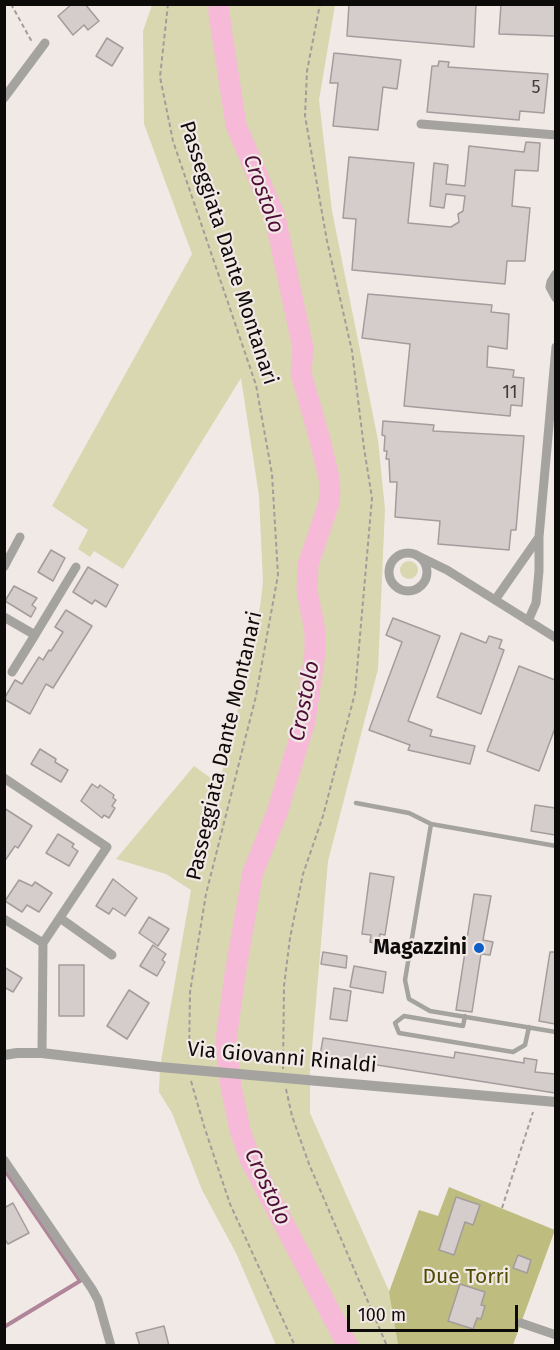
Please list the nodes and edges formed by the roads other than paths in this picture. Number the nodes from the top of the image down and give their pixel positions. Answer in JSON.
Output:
{"nodes":[{"id":1,"x":45,"y":43,"type":"dead end"},
{"id":2,"x":4,"y":98,"type":"edge"},
{"id":3,"x":421,"y":124,"type":"dead end"},
{"id":4,"x":555,"y":135,"type":"edge"},
{"id":5,"x":555,"y":274,"type":"edge"},
{"id":6,"x":555,"y":298,"type":"edge"},
{"id":7,"x":555,"y":347,"type":"edge"},
{"id":8,"x":20,"y":537,"type":"dead end"},
{"id":9,"x":539,"y":537,"type":"junction"},
{"id":10,"x":416,"y":555,"type":"junction"},
{"id":11,"x":4,"y":567,"type":"edge"},
{"id":12,"x":76,"y":567,"type":"dead end"},
{"id":13,"x":447,"y":570,"type":"junction"},
{"id":14,"x":426,"y":579,"type":"junction"},
{"id":15,"x":495,"y":600,"type":"junction"},
{"id":16,"x":4,"y":616,"type":"edge"},
{"id":17,"x":528,"y":621,"type":"junction"},
{"id":18,"x":35,"y":635,"type":"junction"},
{"id":19,"x":555,"y":638,"type":"edge"},
{"id":20,"x":12,"y":672,"type":"dead end"},
{"id":21,"x":4,"y":778,"type":"edge"},
{"id":22,"x":356,"y":802,"type":"dead end"},
{"id":23,"x":431,"y":824,"type":"junction"},
{"id":24,"x":555,"y":846,"type":"edge"},
{"id":25,"x":60,"y":918,"type":"junction"},
{"id":26,"x":4,"y":919,"type":"edge"},
{"id":27,"x":43,"y":943,"type":"junction"},
{"id":28,"x":112,"y":955,"type":"dead end"},
{"id":29,"x":465,"y":1016,"type":"junction"},
{"id":30,"x":529,"y":1027,"type":"junction"},
{"id":31,"x":555,"y":1032,"type":"edge"},
{"id":32,"x":42,"y":1053,"type":"junction"},
{"id":33,"x":4,"y":1055,"type":"edge"},
{"id":34,"x":555,"y":1102,"type":"edge"},
{"id":35,"x":4,"y":1160,"type":"edge"},
{"id":36,"x":521,"y":1323,"type":"dead end"},
{"id":37,"x":555,"y":1335,"type":"edge"},
{"id":38,"x":111,"y":1346,"type":"edge"}],
"edges":[{"from":1,"to":2,"type":"street"},
{"from":3,"to":4,"type":"street"},
{"from":5,"to":6,"type":"street"},
{"from":7,"to":9,"type":"street"},
{"from":8,"to":11,"type":"street"},
{"from":9,"to":15,"type":"street"},
{"from":9,"to":17,"type":"street"},
{"from":10,"to":13,"type":"street"},
{"from":10,"to":14,"type":"street"},
{"from":10,"to":14,"type":"street"},
{"from":12,"to":18,"type":"street"},
{"from":13,"to":14,"type":"street"},
{"from":13,"to":15,"type":"street"},
{"from":15,"to":17,"type":"street"},
{"from":16,"to":18,"type":"street"},
{"from":17,"to":19,"type":"street"},
{"from":18,"to":20,"type":"street"},
{"from":21,"to":25,"type":"street"},
{"from":22,"to":23,"type":"lane"},
{"from":23,"to":24,"type":"lane"},
{"from":23,"to":29,"type":"lane"},
{"from":25,"to":27,"type":"street"},
{"from":25,"to":28,"type":"street"},
{"from":26,"to":27,"type":"street"},
{"from":27,"to":32,"type":"street"},
{"from":29,"to":30,"type":"lane"},
{"from":29,"to":30,"type":"lane"},
{"from":30,"to":31,"type":"lane"},
{"from":32,"to":33,"type":"street","name":"Via Giovanni Rinaldi"},
{"from":32,"to":34,"type":"street","name":"Via Giovanni Rinaldi"},
{"from":35,"to":38,"type":"street"},
{"from":36,"to":37,"type":"street"}]}
